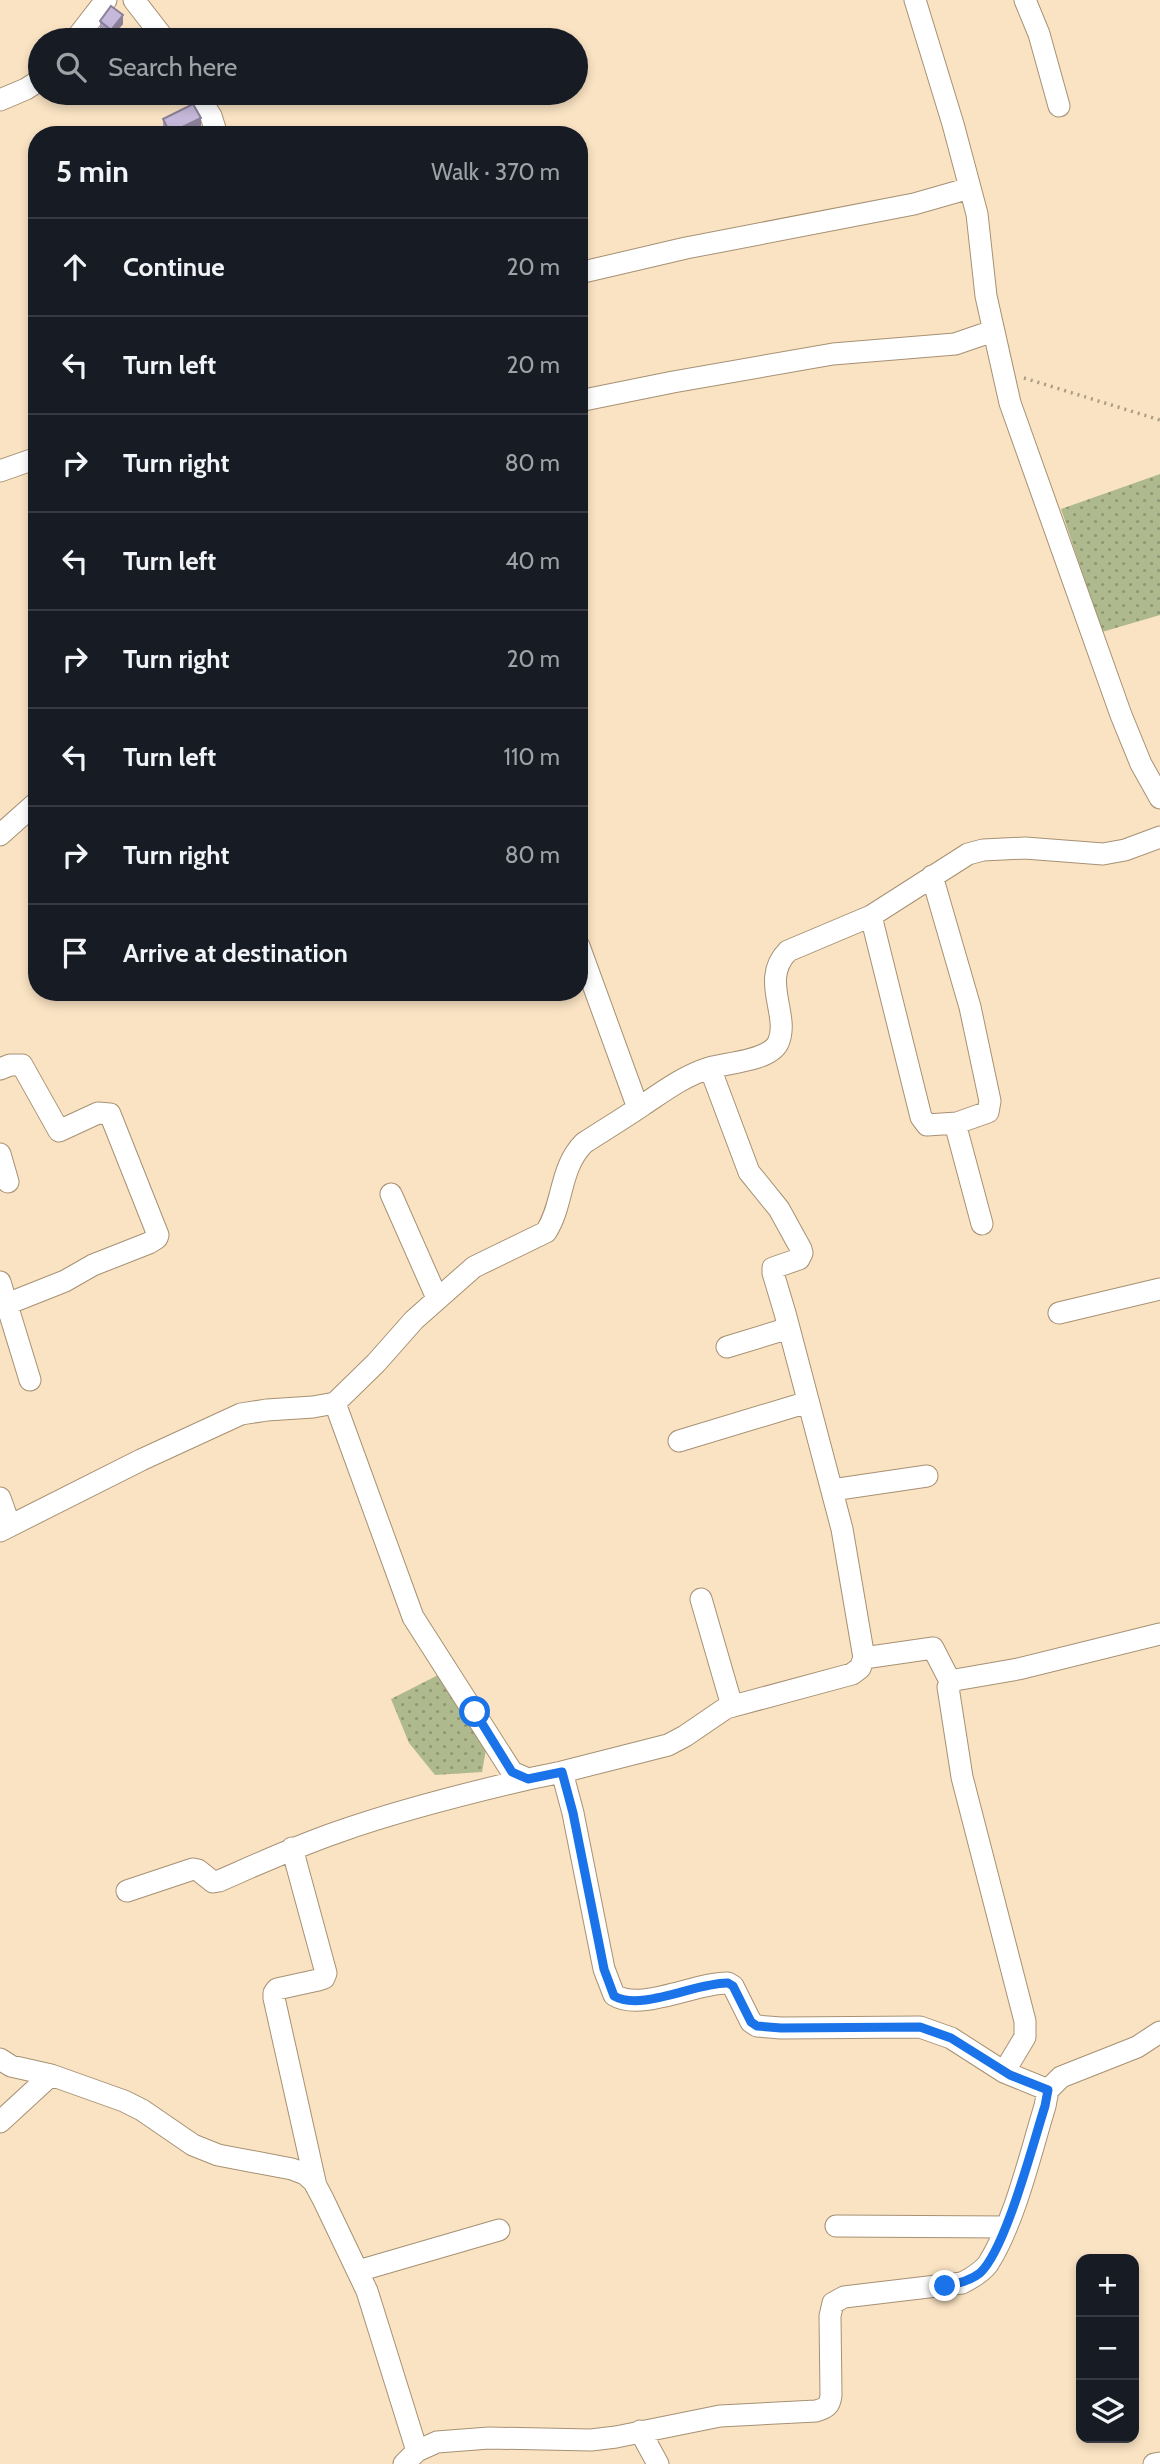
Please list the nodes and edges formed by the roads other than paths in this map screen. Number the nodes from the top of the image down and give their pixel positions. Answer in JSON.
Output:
{"nodes":[{"id":1,"x":106,"y":0,"type":"edge"},
{"id":2,"x":135,"y":0,"type":"edge"},
{"id":3,"x":915,"y":0,"type":"edge"},
{"id":4,"x":1025,"y":0,"type":"edge"},
{"id":5,"x":84,"y":28,"type":"edge"},
{"id":6,"x":155,"y":28,"type":"edge"},
{"id":7,"x":28,"y":88,"type":"edge"},
{"id":8,"x":0,"y":100,"type":"edge"},
{"id":9,"x":204,"y":105,"type":"edge"},
{"id":10,"x":1059,"y":106,"type":"dead end"},
{"id":11,"x":214,"y":126,"type":"edge"},
{"id":12,"x":970,"y":188,"type":"junction"},
{"id":13,"x":588,"y":271,"type":"edge"},
{"id":14,"x":993,"y":331,"type":"junction"},
{"id":15,"x":588,"y":399,"type":"edge"},
{"id":16,"x":28,"y":461,"type":"edge"},
{"id":17,"x":0,"y":471,"type":"edge"},
{"id":18,"x":1160,"y":798,"type":"edge"},
{"id":19,"x":28,"y":810,"type":"edge"},
{"id":20,"x":0,"y":835,"type":"edge"},
{"id":21,"x":1160,"y":837,"type":"edge"},
{"id":22,"x":932,"y":876,"type":"junction"},
{"id":23,"x":871,"y":916,"type":"junction"},
{"id":24,"x":588,"y":971,"type":"edge"},
{"id":25,"x":710,"y":1068,"type":"junction"},
{"id":26,"x":0,"y":1069,"type":"edge"},
{"id":27,"x":638,"y":1108,"type":"junction"},
{"id":28,"x":957,"y":1123,"type":"junction"},
{"id":29,"x":0,"y":1154,"type":"edge"},
{"id":30,"x":8,"y":1182,"type":"dead end"},
{"id":31,"x":391,"y":1194,"type":"dead end"},
{"id":32,"x":982,"y":1224,"type":"dead end"},
{"id":33,"x":0,"y":1282,"type":"edge"},
{"id":34,"x":1160,"y":1289,"type":"edge"},
{"id":35,"x":437,"y":1298,"type":"junction"},
{"id":36,"x":7,"y":1304,"type":"junction"},
{"id":37,"x":1059,"y":1313,"type":"dead end"},
{"id":38,"x":789,"y":1328,"type":"junction"},
{"id":39,"x":727,"y":1347,"type":"dead end"},
{"id":40,"x":30,"y":1380,"type":"dead end"},
{"id":41,"x":808,"y":1402,"type":"junction"},
{"id":42,"x":335,"y":1403,"type":"junction"},
{"id":43,"x":679,"y":1441,"type":"dead end"},
{"id":44,"x":927,"y":1476,"type":"dead end"},
{"id":45,"x":832,"y":1490,"type":"junction"},
{"id":46,"x":0,"y":1498,"type":"edge"},
{"id":47,"x":5,"y":1528,"type":"edge"},
{"id":48,"x":701,"y":1599,"type":"dead end"},
{"id":49,"x":1160,"y":1634,"type":"edge"},
{"id":50,"x":864,"y":1658,"type":"junction"},
{"id":51,"x":951,"y":1683,"type":"junction"},
{"id":52,"x":732,"y":1706,"type":"junction"},
{"id":53,"x":562,"y":1772,"type":"junction"},
{"id":54,"x":528,"y":1779,"type":"junction"},
{"id":55,"x":292,"y":1848,"type":"junction"},
{"id":56,"x":127,"y":1891,"type":"dead end"},
{"id":57,"x":1160,"y":2032,"type":"edge"},
{"id":58,"x":0,"y":2059,"type":"edge"},
{"id":59,"x":1004,"y":2072,"type":"junction"},
{"id":60,"x":51,"y":2075,"type":"junction"},
{"id":61,"x":1048,"y":2090,"type":"junction"},
{"id":62,"x":0,"y":2122,"type":"edge"},
{"id":63,"x":316,"y":2186,"type":"junction"},
{"id":64,"x":836,"y":2226,"type":"dead end"},
{"id":65,"x":1006,"y":2227,"type":"junction"},
{"id":66,"x":499,"y":2230,"type":"dead end"},
{"id":67,"x":358,"y":2271,"type":"junction"},
{"id":68,"x":640,"y":2431,"type":"junction"},
{"id":69,"x":411,"y":2458,"type":"edge"},
{"id":70,"x":1160,"y":2463,"type":"edge"},
{"id":71,"x":658,"y":2464,"type":"edge"},
{"id":72,"x":1154,"y":2464,"type":"edge"}],
"edges":[{"from":1,"to":5,"type":"street"},
{"from":2,"to":6,"type":"street"},
{"from":3,"to":12,"type":"street"},
{"from":4,"to":10,"type":"street"},
{"from":7,"to":8,"type":"street"},
{"from":9,"to":11,"type":"street"},
{"from":12,"to":13,"type":"street"},
{"from":12,"to":14,"type":"street"},
{"from":14,"to":15,"type":"street"},
{"from":14,"to":18,"type":"street"},
{"from":16,"to":17,"type":"street"},
{"from":19,"to":20,"type":"street"},
{"from":21,"to":22,"type":"street"},
{"from":22,"to":23,"type":"street"},
{"from":22,"to":28,"type":"street"},
{"from":23,"to":25,"type":"street"},
{"from":23,"to":28,"type":"street"},
{"from":24,"to":27,"type":"street"},
{"from":25,"to":27,"type":"street"},
{"from":25,"to":38,"type":"street"},
{"from":26,"to":36,"type":"street"},
{"from":27,"to":35,"type":"street"},
{"from":28,"to":32,"type":"street"},
{"from":29,"to":30,"type":"street"},
{"from":31,"to":35,"type":"street"},
{"from":33,"to":36,"type":"street"},
{"from":34,"to":37,"type":"street"},
{"from":35,"to":42,"type":"street"},
{"from":36,"to":40,"type":"street"},
{"from":38,"to":39,"type":"street"},
{"from":38,"to":41,"type":"street"},
{"from":41,"to":43,"type":"street"},
{"from":41,"to":45,"type":"street"},
{"from":42,"to":47,"type":"street"},
{"from":42,"to":54,"type":"street"},
{"from":44,"to":45,"type":"street"},
{"from":45,"to":50,"type":"street"},
{"from":46,"to":47,"type":"street"},
{"from":48,"to":52,"type":"street"},
{"from":49,"to":51,"type":"street"},
{"from":50,"to":51,"type":"street"},
{"from":50,"to":52,"type":"street"},
{"from":51,"to":59,"type":"street"},
{"from":52,"to":53,"type":"street"},
{"from":53,"to":54,"type":"street"},
{"from":53,"to":59,"type":"street"},
{"from":54,"to":55,"type":"street"},
{"from":55,"to":56,"type":"street"},
{"from":55,"to":63,"type":"street"},
{"from":57,"to":61,"type":"street"},
{"from":58,"to":60,"type":"street"},
{"from":59,"to":61,"type":"street"},
{"from":60,"to":62,"type":"street"},
{"from":60,"to":63,"type":"street"},
{"from":61,"to":65,"type":"street"},
{"from":63,"to":67,"type":"street"},
{"from":64,"to":65,"type":"street"},
{"from":65,"to":68,"type":"street"},
{"from":66,"to":67,"type":"street"},
{"from":67,"to":69,"type":"street"},
{"from":68,"to":69,"type":"street"},
{"from":68,"to":71,"type":"street"},
{"from":70,"to":72,"type":"street"}]}
